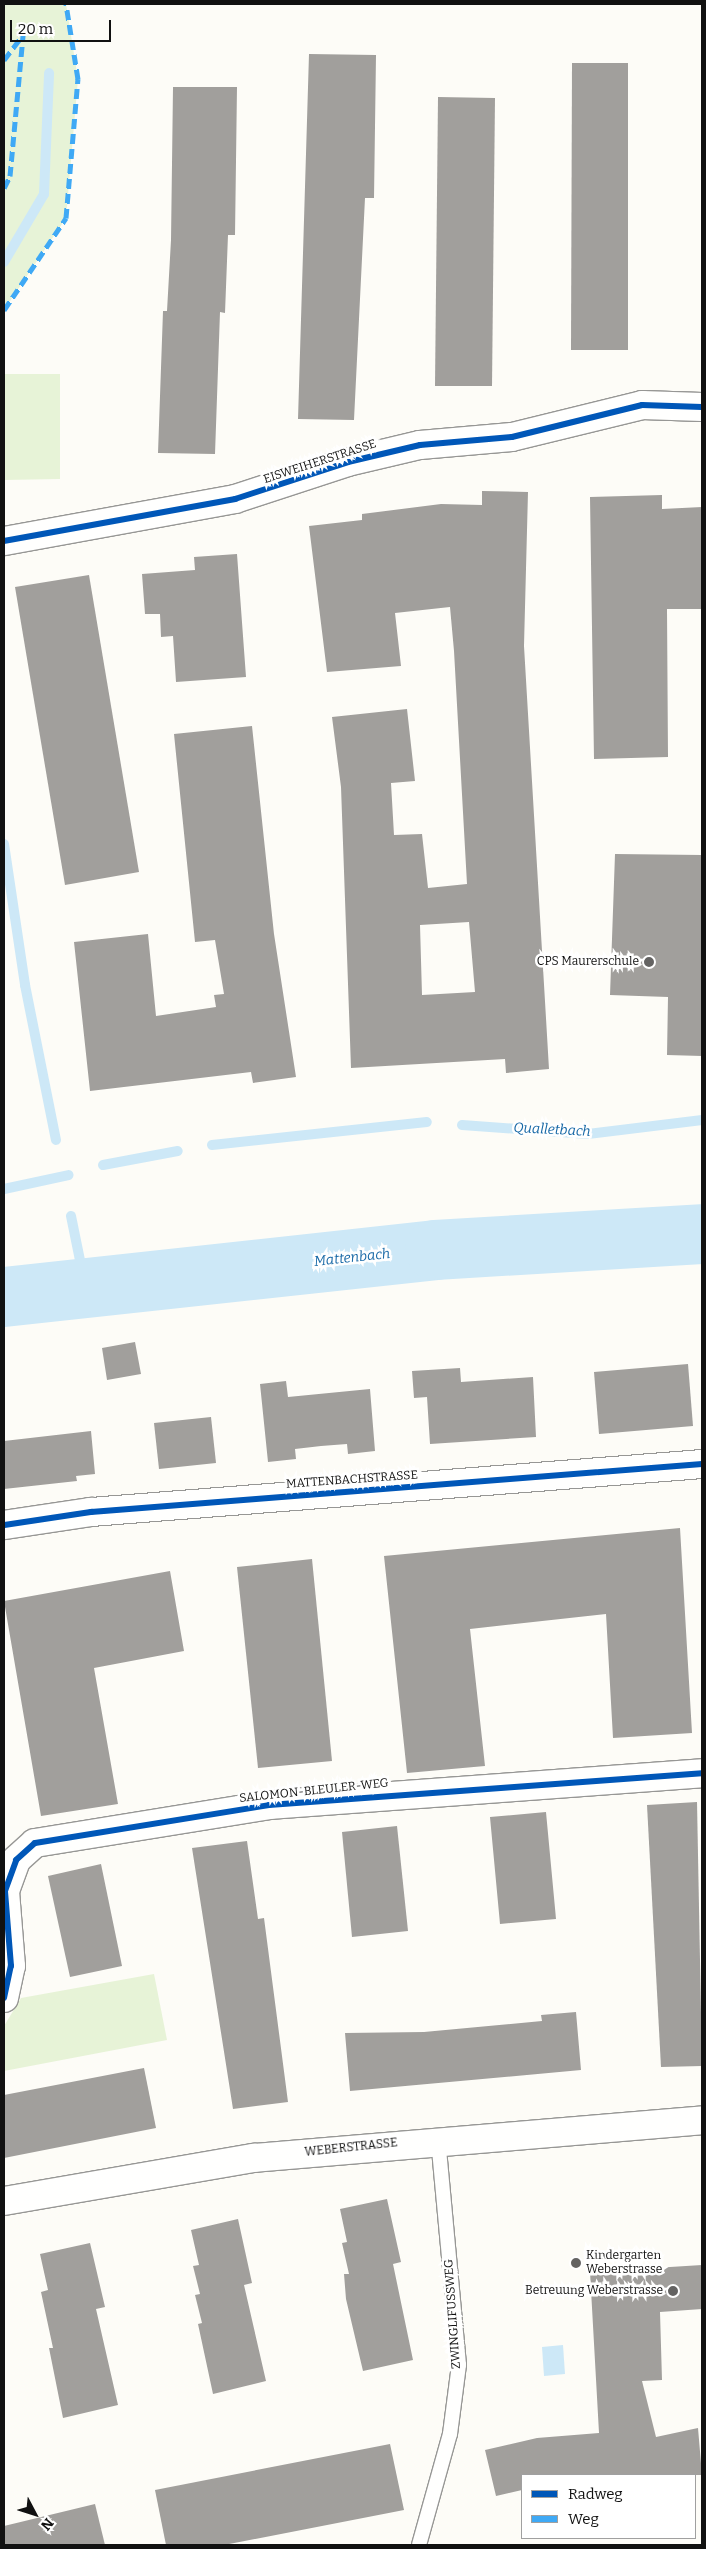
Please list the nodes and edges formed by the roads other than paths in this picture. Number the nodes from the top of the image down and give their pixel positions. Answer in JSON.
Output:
{"nodes":[{"id":1,"x":702,"y":407,"type":"edge"},
{"id":2,"x":4,"y":540,"type":"edge"},
{"id":3,"x":702,"y":1464,"type":"edge"},
{"id":4,"x":4,"y":1525,"type":"edge"},
{"id":5,"x":702,"y":1773,"type":"edge"},
{"id":6,"x":4,"y":1998,"type":"edge"},
{"id":7,"x":702,"y":2120,"type":"edge"},
{"id":8,"x":438,"y":2139,"type":"junction"},
{"id":9,"x":4,"y":2201,"type":"edge"},
{"id":10,"x":419,"y":2545,"type":"edge"}],
"edges":[{"from":1,"to":2,"type":"street","name":"EISWEIHERSTRASSE"},
{"from":3,"to":4,"type":"street","name":"MATTENBACHSTRASSE"},
{"from":5,"to":6,"type":"street","name":"SALOMON-BLEULER-WEG"},
{"from":7,"to":8,"type":"street","name":"WEBERSTRASSE"},
{"from":8,"to":9,"type":"street","name":"WEBERSTRASSE"},
{"from":8,"to":10,"type":"lane","name":"ZWINGLIFUSSWEG"}]}
